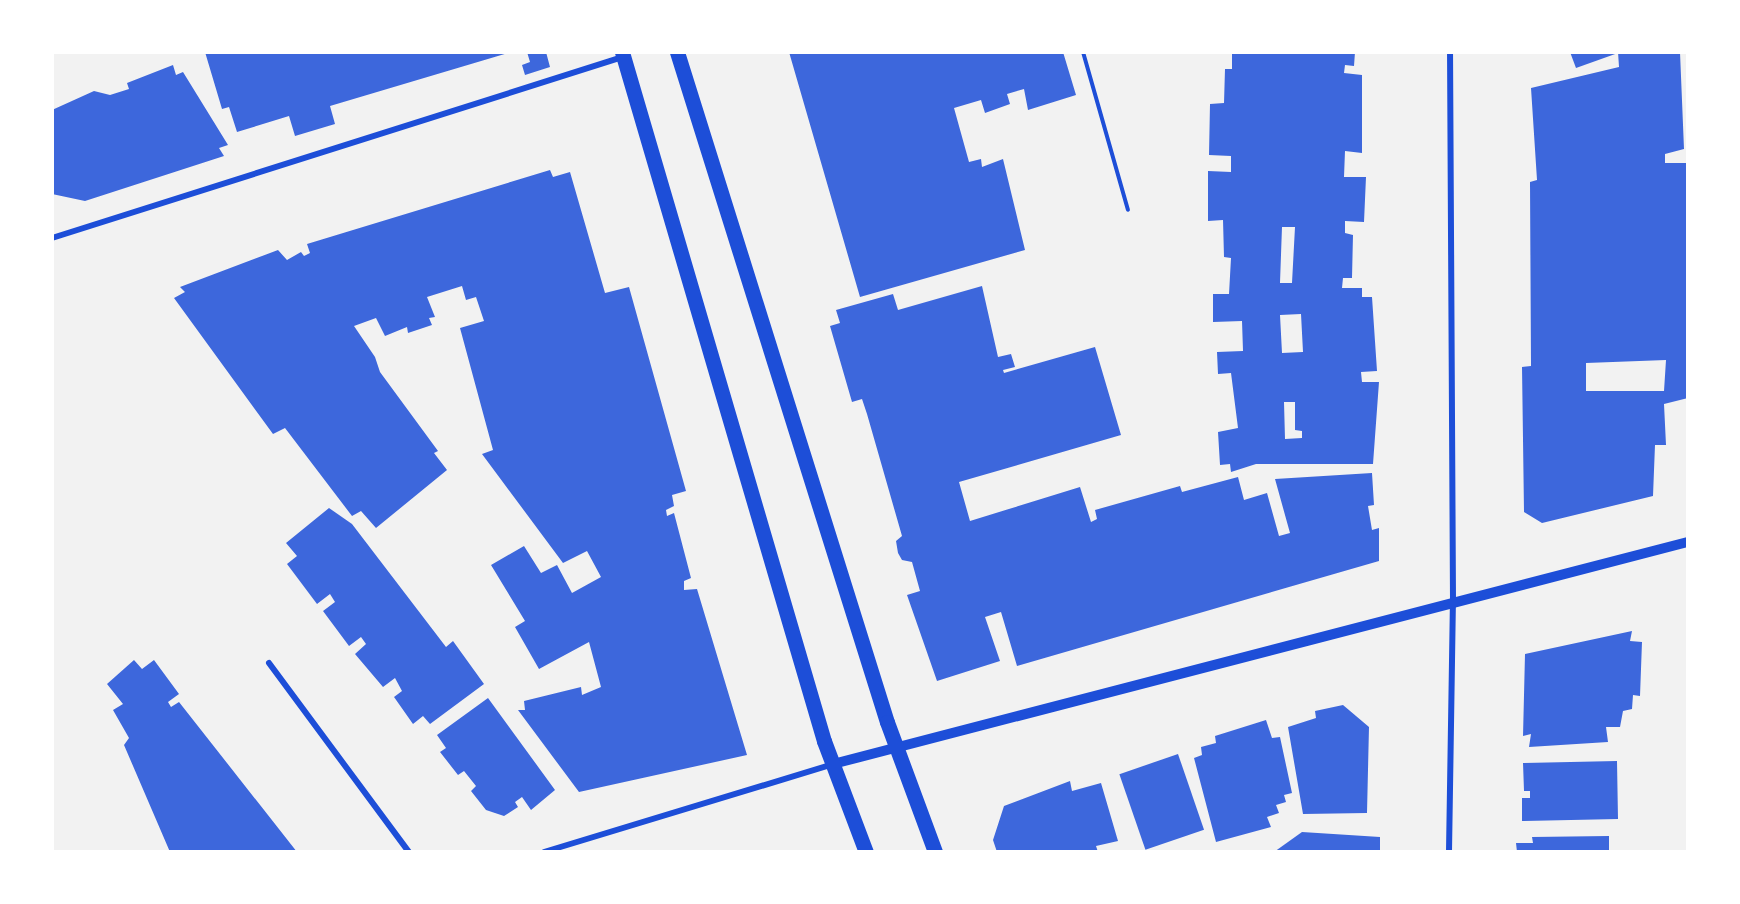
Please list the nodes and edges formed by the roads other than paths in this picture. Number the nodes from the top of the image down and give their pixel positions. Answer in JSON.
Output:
{"nodes":[{"id":1,"x":677,"y":52,"type":"edge"},
{"id":2,"x":1450,"y":52,"type":"edge"},
{"id":3,"x":623,"y":55,"type":"edge"},
{"id":4,"x":52,"y":238,"type":"edge"},
{"id":5,"x":1688,"y":542,"type":"edge"},
{"id":6,"x":1453,"y":602,"type":"junction"},
{"id":7,"x":269,"y":663,"type":"dead end"},
{"id":8,"x":895,"y":746,"type":"junction"},
{"id":9,"x":833,"y":764,"type":"junction"},
{"id":10,"x":409,"y":852,"type":"edge"},
{"id":11,"x":544,"y":852,"type":"edge"},
{"id":12,"x":866,"y":852,"type":"edge"},
{"id":13,"x":935,"y":852,"type":"edge"},
{"id":14,"x":1449,"y":852,"type":"edge"}],
"edges":[{"from":1,"to":8,"type":"main road"},
{"from":2,"to":6,"type":"street"},
{"from":3,"to":4,"type":"street"},
{"from":3,"to":9,"type":"main road"},
{"from":5,"to":6,"type":"street"},
{"from":6,"to":8,"type":"street"},
{"from":6,"to":14,"type":"street"},
{"from":7,"to":10,"type":"street"},
{"from":8,"to":9,"type":"street"},
{"from":8,"to":13,"type":"main road"},
{"from":9,"to":11,"type":"street"},
{"from":9,"to":12,"type":"main road"}]}
